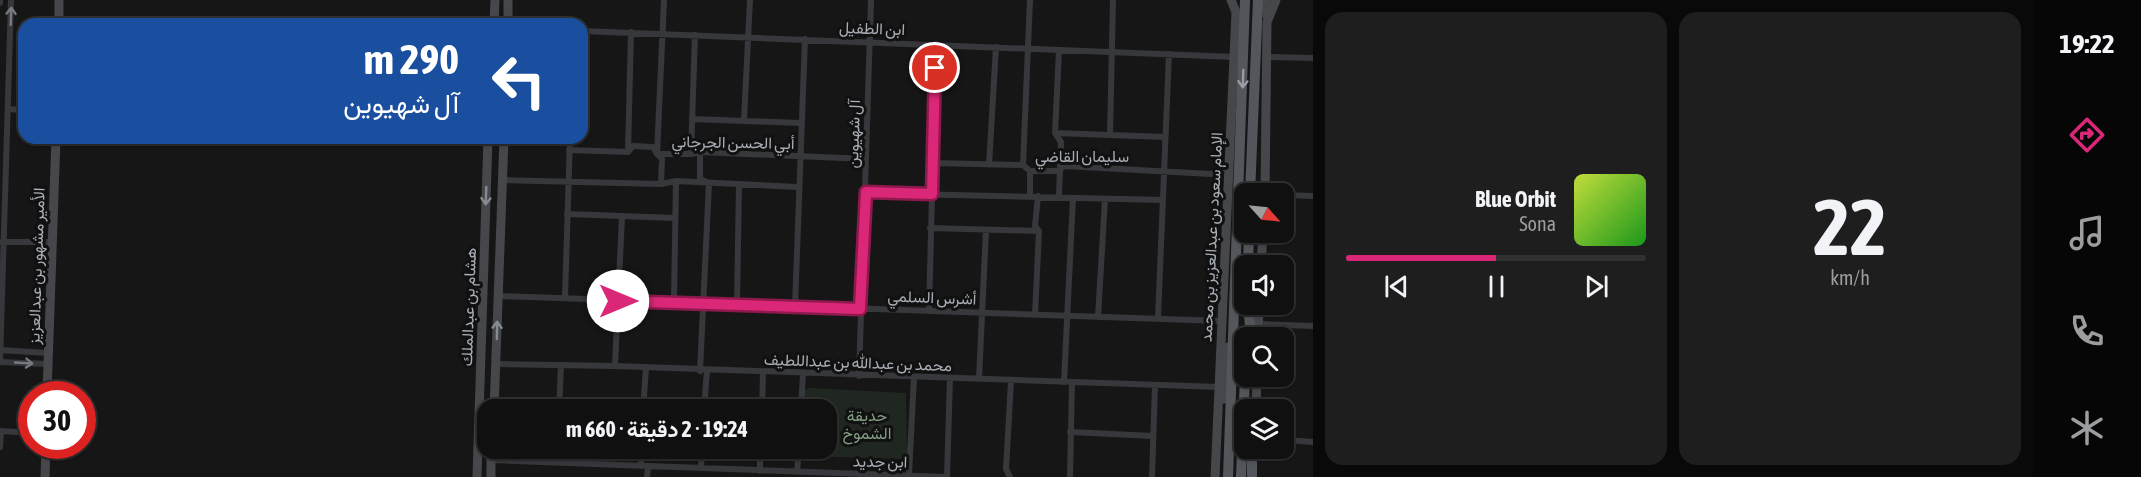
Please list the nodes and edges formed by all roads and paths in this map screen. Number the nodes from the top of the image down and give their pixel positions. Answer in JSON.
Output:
{"nodes":[{"id":1,"x":11,"y":0,"type":"edge"},
{"id":2,"x":59,"y":0,"type":"edge"},
{"id":3,"x":495,"y":0,"type":"edge"},
{"id":4,"x":508,"y":0,"type":"edge"},
{"id":5,"x":664,"y":0,"type":"edge"},
{"id":6,"x":750,"y":0,"type":"edge"},
{"id":7,"x":871,"y":0,"type":"edge"},
{"id":8,"x":1030,"y":0,"type":"edge"},
{"id":9,"x":1113,"y":0,"type":"edge"},
{"id":10,"x":1234,"y":0,"type":"edge"},
{"id":11,"x":1245,"y":0,"type":"edge"},
{"id":12,"x":1258,"y":0,"type":"edge"},
{"id":13,"x":1271,"y":2,"type":"edge"},
{"id":14,"x":58,"y":18,"type":"edge"},
{"id":15,"x":494,"y":18,"type":"edge"},
{"id":16,"x":508,"y":18,"type":"edge"},
{"id":17,"x":588,"y":31,"type":"edge"},
{"id":18,"x":632,"y":32,"type":"junction"},
{"id":19,"x":663,"y":34,"type":"junction"},
{"id":20,"x":695,"y":35,"type":"junction"},
{"id":21,"x":749,"y":36,"type":"junction"},
{"id":22,"x":805,"y":39,"type":"junction"},
{"id":23,"x":870,"y":42,"type":"junction"},
{"id":24,"x":936,"y":44,"type":"junction"},
{"id":25,"x":996,"y":47,"type":"junction"},
{"id":26,"x":1029,"y":48,"type":"junction"},
{"id":27,"x":1059,"y":50,"type":"junction"},
{"id":28,"x":1112,"y":51,"type":"junction"},
{"id":29,"x":1169,"y":54,"type":"junction"},
{"id":30,"x":1234,"y":57,"type":"junction"},
{"id":31,"x":1266,"y":57,"type":"junction"},
{"id":32,"x":1313,"y":58,"type":"edge"},
{"id":33,"x":8,"y":109,"type":"junction"},
{"id":34,"x":18,"y":110,"type":"edge"},
{"id":35,"x":693,"y":119,"type":"junction"},
{"id":36,"x":744,"y":120,"type":"junction"},
{"id":37,"x":800,"y":123,"type":"junction"},
{"id":38,"x":1055,"y":133,"type":"junction"},
{"id":39,"x":1110,"y":135,"type":"junction"},
{"id":40,"x":1165,"y":137,"type":"junction"},
{"id":41,"x":56,"y":144,"type":"edge"},
{"id":42,"x":488,"y":144,"type":"edge"},
{"id":43,"x":504,"y":144,"type":"edge"},
{"id":44,"x":570,"y":144,"type":"edge"},
{"id":45,"x":569,"y":150,"type":"junction"},
{"id":46,"x":628,"y":152,"type":"junction"},
{"id":47,"x":700,"y":152,"type":"junction"},
{"id":48,"x":657,"y":154,"type":"junction"},
{"id":49,"x":692,"y":154,"type":"junction"},
{"id":50,"x":799,"y":157,"type":"junction"},
{"id":51,"x":866,"y":159,"type":"junction"},
{"id":52,"x":933,"y":163,"type":"junction"},
{"id":53,"x":989,"y":165,"type":"junction"},
{"id":54,"x":1023,"y":165,"type":"junction"},
{"id":55,"x":1229,"y":166,"type":"junction"},
{"id":56,"x":1030,"y":171,"type":"junction"},
{"id":57,"x":1059,"y":171,"type":"junction"},
{"id":58,"x":1164,"y":171,"type":"junction"},
{"id":59,"x":503,"y":180,"type":"junction"},
{"id":60,"x":568,"y":181,"type":"junction"},
{"id":61,"x":676,"y":181,"type":"junction"},
{"id":62,"x":710,"y":183,"type":"junction"},
{"id":63,"x":1240,"y":183,"type":"edge"},
{"id":64,"x":1250,"y":183,"type":"edge"},
{"id":65,"x":1267,"y":183,"type":"edge"},
{"id":66,"x":661,"y":184,"type":"junction"},
{"id":67,"x":739,"y":184,"type":"junction"},
{"id":68,"x":798,"y":187,"type":"junction"},
{"id":69,"x":866,"y":192,"type":"junction"},
{"id":70,"x":932,"y":194,"type":"junction"},
{"id":71,"x":1030,"y":195,"type":"junction"},
{"id":72,"x":1294,"y":195,"type":"edge"},
{"id":73,"x":1038,"y":196,"type":"junction"},
{"id":74,"x":1059,"y":196,"type":"junction"},
{"id":75,"x":1313,"y":196,"type":"edge"},
{"id":76,"x":1073,"y":198,"type":"junction"},
{"id":77,"x":1105,"y":199,"type":"junction"},
{"id":78,"x":1162,"y":200,"type":"junction"},
{"id":79,"x":567,"y":214,"type":"junction"},
{"id":80,"x":622,"y":216,"type":"junction"},
{"id":81,"x":675,"y":218,"type":"junction"},
{"id":82,"x":930,"y":228,"type":"junction"},
{"id":83,"x":986,"y":230,"type":"junction"},
{"id":84,"x":1039,"y":231,"type":"junction"},
{"id":85,"x":2,"y":242,"type":"edge"},
{"id":86,"x":52,"y":242,"type":"junction"},
{"id":87,"x":1238,"y":243,"type":"edge"},
{"id":88,"x":1238,"y":243,"type":"edge"},
{"id":89,"x":2,"y":254,"type":"edge"},
{"id":90,"x":498,"y":296,"type":"junction"},
{"id":91,"x":565,"y":298,"type":"junction"},
{"id":92,"x":618,"y":301,"type":"junction"},
{"id":93,"x":674,"y":301,"type":"junction"},
{"id":94,"x":703,"y":302,"type":"junction"},
{"id":95,"x":737,"y":304,"type":"junction"},
{"id":96,"x":795,"y":306,"type":"junction"},
{"id":97,"x":860,"y":309,"type":"junction"},
{"id":98,"x":929,"y":310,"type":"junction"},
{"id":99,"x":982,"y":313,"type":"junction"},
{"id":100,"x":1035,"y":315,"type":"junction"},
{"id":101,"x":1259,"y":315,"type":"edge"},
{"id":102,"x":1067,"y":316,"type":"junction"},
{"id":103,"x":1098,"y":317,"type":"junction"},
{"id":104,"x":1158,"y":318,"type":"junction"},
{"id":105,"x":1222,"y":321,"type":"junction"},
{"id":106,"x":1259,"y":324,"type":"junction"},
{"id":107,"x":1313,"y":326,"type":"edge"},
{"id":108,"x":1259,"y":327,"type":"edge"},
{"id":109,"x":0,"y":350,"type":"edge"},
{"id":110,"x":48,"y":353,"type":"junction"},
{"id":111,"x":482,"y":357,"type":"junction"},
{"id":112,"x":497,"y":361,"type":"junction"},
{"id":113,"x":0,"y":362,"type":"edge"},
{"id":114,"x":48,"y":364,"type":"junction"},
{"id":115,"x":561,"y":365,"type":"junction"},
{"id":116,"x":615,"y":366,"type":"junction"},
{"id":117,"x":646,"y":368,"type":"junction"},
{"id":118,"x":704,"y":370,"type":"junction"},
{"id":119,"x":763,"y":372,"type":"junction"},
{"id":120,"x":803,"y":374,"type":"junction"},
{"id":121,"x":859,"y":376,"type":"junction"},
{"id":122,"x":914,"y":377,"type":"junction"},
{"id":123,"x":950,"y":378,"type":"junction"},
{"id":124,"x":979,"y":379,"type":"junction"},
{"id":125,"x":47,"y":381,"type":"edge"},
{"id":126,"x":1011,"y":381,"type":"junction"},
{"id":127,"x":1064,"y":382,"type":"junction"},
{"id":128,"x":1072,"y":383,"type":"junction"},
{"id":129,"x":1155,"y":386,"type":"junction"},
{"id":130,"x":1219,"y":387,"type":"junction"},
{"id":131,"x":1245,"y":387,"type":"edge"},
{"id":132,"x":480,"y":399,"type":"edge"},
{"id":133,"x":495,"y":399,"type":"edge"},
{"id":134,"x":559,"y":399,"type":"edge"},
{"id":135,"x":644,"y":399,"type":"edge"},
{"id":136,"x":705,"y":399,"type":"edge"},
{"id":137,"x":762,"y":399,"type":"edge"},
{"id":138,"x":802,"y":399,"type":"edge"},
{"id":139,"x":0,"y":431,"type":"edge"},
{"id":140,"x":18,"y":432,"type":"edge"},
{"id":141,"x":1071,"y":432,"type":"junction"},
{"id":142,"x":1153,"y":436,"type":"junction"},
{"id":143,"x":1294,"y":441,"type":"edge"},
{"id":144,"x":1313,"y":442,"type":"edge"},
{"id":145,"x":0,"y":447,"type":"edge"},
{"id":146,"x":46,"y":459,"type":"edge"},
{"id":147,"x":478,"y":459,"type":"edge"},
{"id":148,"x":491,"y":459,"type":"edge"},
{"id":149,"x":532,"y":459,"type":"edge"},
{"id":150,"x":556,"y":459,"type":"edge"},
{"id":151,"x":643,"y":459,"type":"edge"},
{"id":152,"x":701,"y":459,"type":"edge"},
{"id":153,"x":760,"y":459,"type":"edge"},
{"id":154,"x":798,"y":459,"type":"edge"},
{"id":155,"x":1253,"y":459,"type":"edge"},
{"id":156,"x":556,"y":462,"type":"junction"},
{"id":157,"x":644,"y":466,"type":"junction"},
{"id":158,"x":701,"y":468,"type":"junction"},
{"id":159,"x":760,"y":471,"type":"junction"},
{"id":160,"x":797,"y":472,"type":"junction"},
{"id":161,"x":909,"y":474,"type":"junction"},
{"id":162,"x":45,"y":477,"type":"edge"},
{"id":163,"x":477,"y":477,"type":"edge"},
{"id":164,"x":491,"y":477,"type":"edge"},
{"id":165,"x":647,"y":477,"type":"edge"},
{"id":166,"x":946,"y":477,"type":"edge"},
{"id":167,"x":1010,"y":477,"type":"edge"},
{"id":168,"x":1070,"y":477,"type":"edge"},
{"id":169,"x":1152,"y":477,"type":"edge"},
{"id":170,"x":1216,"y":477,"type":"edge"},
{"id":171,"x":1228,"y":477,"type":"edge"},
{"id":172,"x":1241,"y":477,"type":"edge"},
{"id":173,"x":1253,"y":477,"type":"edge"}],
"edges":[{"from":33,"to":1,"type":"street","one_way":true},
{"from":2,"to":14,"type":"street"},
{"from":3,"to":15,"type":"street"},
{"from":4,"to":16,"type":"street"},
{"from":5,"to":19,"type":"street"},
{"from":6,"to":21,"type":"street"},
{"from":7,"to":23,"type":"street","name":"آل شهيوين"},
{"from":8,"to":26,"type":"street"},
{"from":9,"to":28,"type":"street"},
{"from":10,"to":30,"type":"street","name":"الإمام سعود بن عبدالعزيز بن محمد"},
{"from":11,"to":63,"type":"main road","name":"الإمام سعود بن عبدالعزيز بن محمد","one_way":true},
{"from":12,"to":64,"type":"main road"},
{"from":13,"to":31,"type":"street"},
{"from":17,"to":18,"type":"street","name":"ابن الطفيل"},
{"from":18,"to":19,"type":"street","name":"ابن الطفيل"},
{"from":18,"to":46,"type":"street"},
{"from":19,"to":20,"type":"street","name":"ابن الطفيل"},
{"from":19,"to":48,"type":"street"},
{"from":20,"to":21,"type":"street","name":"ابن الطفيل"},
{"from":20,"to":35,"type":"street"},
{"from":21,"to":22,"type":"street","name":"ابن الطفيل"},
{"from":21,"to":36,"type":"street"},
{"from":22,"to":23,"type":"street","name":"ابن الطفيل"},
{"from":22,"to":37,"type":"street"},
{"from":23,"to":24,"type":"street","name":"ابن الطفيل"},
{"from":23,"to":51,"type":"street","name":"آل شهيوين"},
{"from":24,"to":25,"type":"street","name":"ابن الطفيل"},
{"from":24,"to":52,"type":"street"},
{"from":25,"to":26,"type":"street","name":"ابن الطفيل"},
{"from":25,"to":53,"type":"street"},
{"from":26,"to":27,"type":"street","name":"ابن الطفيل"},
{"from":26,"to":54,"type":"street"},
{"from":27,"to":28,"type":"street","name":"ابن الطفيل"},
{"from":27,"to":38,"type":"street"},
{"from":28,"to":29,"type":"street","name":"ابن الطفيل"},
{"from":28,"to":39,"type":"street"},
{"from":29,"to":30,"type":"street","name":"ابن الطفيل"},
{"from":29,"to":40,"type":"street"},
{"from":30,"to":55,"type":"street","name":"الإمام سعود بن عبدالعزيز بن محمد"},
{"from":31,"to":32,"type":"street"},
{"from":31,"to":65,"type":"street"},
{"from":33,"to":34,"type":"street"},
{"from":33,"to":85,"type":"street"},
{"from":35,"to":36,"type":"street"},
{"from":35,"to":49,"type":"street"},
{"from":36,"to":37,"type":"street"},
{"from":37,"to":50,"type":"street"},
{"from":38,"to":39,"type":"street"},
{"from":38,"to":57,"type":"street"},
{"from":39,"to":40,"type":"street"},
{"from":40,"to":58,"type":"street"},
{"from":41,"to":86,"type":"street","name":"الأمير مشهور بن عبدالعزيز"},
{"from":42,"to":111,"type":"street","name":"هشام بن عبدالملك","one_way":true},
{"from":43,"to":59,"type":"street","name":"هشام بن عبدالملك"},
{"from":44,"to":45,"type":"street"},
{"from":45,"to":46,"type":"street","name":"أبي الحسن الجرجاني"},
{"from":45,"to":60,"type":"street"},
{"from":46,"to":48,"type":"street","name":"أبي الحسن الجرجاني"},
{"from":47,"to":49,"type":"street","name":"أبي الحسن الجرجاني"},
{"from":47,"to":50,"type":"street","name":"أبي الحسن الجرجاني"},
{"from":47,"to":62,"type":"street"},
{"from":48,"to":49,"type":"street","name":"أبي الحسن الجرجاني"},
{"from":48,"to":66,"type":"street"},
{"from":50,"to":51,"type":"street","name":"أبي الحسن الجرجاني"},
{"from":50,"to":68,"type":"street"},
{"from":51,"to":69,"type":"street","name":"آل شهيوين"},
{"from":52,"to":53,"type":"street","name":"سليمان القاضي"},
{"from":52,"to":70,"type":"street"},
{"from":53,"to":54,"type":"street","name":"سليمان القاضي"},
{"from":54,"to":56,"type":"street","name":"سليمان القاضي"},
{"from":55,"to":58,"type":"street","name":"سليمان القاضي"},
{"from":55,"to":105,"type":"street","name":"الإمام سعود بن عبدالعزيز بن محمد"},
{"from":56,"to":57,"type":"street","name":"سليمان القاضي"},
{"from":56,"to":71,"type":"street"},
{"from":57,"to":58,"type":"street","name":"سليمان القاضي"},
{"from":57,"to":74,"type":"street"},
{"from":58,"to":78,"type":"street"},
{"from":59,"to":60,"type":"street"},
{"from":59,"to":90,"type":"street","name":"هشام بن عبدالملك"},
{"from":60,"to":66,"type":"street"},
{"from":60,"to":79,"type":"street"},
{"from":61,"to":62,"type":"street"},
{"from":61,"to":66,"type":"street"},
{"from":61,"to":81,"type":"street"},
{"from":62,"to":67,"type":"street"},
{"from":62,"to":94,"type":"street"},
{"from":67,"to":68,"type":"street"},
{"from":67,"to":95,"type":"street"},
{"from":68,"to":96,"type":"street"},
{"from":69,"to":70,"type":"street"},
{"from":69,"to":97,"type":"street","name":"آل شهيوين"},
{"from":70,"to":71,"type":"street"},
{"from":70,"to":82,"type":"street"},
{"from":71,"to":73,"type":"street"},
{"from":72,"to":75,"type":"street"},
{"from":73,"to":74,"type":"street"},
{"from":73,"to":84,"type":"street"},
{"from":74,"to":76,"type":"street"},
{"from":76,"to":77,"type":"street"},
{"from":76,"to":102,"type":"street"},
{"from":77,"to":78,"type":"street"},
{"from":77,"to":103,"type":"street"},
{"from":78,"to":104,"type":"street"},
{"from":79,"to":80,"type":"street"},
{"from":79,"to":91,"type":"street"},
{"from":80,"to":81,"type":"street"},
{"from":80,"to":92,"type":"street"},
{"from":81,"to":93,"type":"street"},
{"from":82,"to":83,"type":"street"},
{"from":82,"to":98,"type":"street"},
{"from":83,"to":84,"type":"street"},
{"from":83,"to":99,"type":"street"},
{"from":84,"to":100,"type":"street"},
{"from":85,"to":86,"type":"street"},
{"from":85,"to":89,"type":"street"},
{"from":86,"to":110,"type":"street","name":"الأمير مشهور بن عبدالعزيز"},
{"from":87,"to":170,"type":"street"},
{"from":88,"to":171,"type":"main road","name":"الإمام سعود بن عبدالعزيز بن محمد"},
{"from":89,"to":109,"type":"street"},
{"from":90,"to":91,"type":"street","name":"أشرس السلمي"},
{"from":112,"to":90,"type":"street","name":"هشام بن عبدالملك","one_way":true},
{"from":91,"to":92,"type":"street","name":"أشرس السلمي"},
{"from":92,"to":93,"type":"street","name":"أشرس السلمي"},
{"from":92,"to":116,"type":"street"},
{"from":93,"to":94,"type":"street","name":"أشرس السلمي"},
{"from":94,"to":95,"type":"street","name":"أشرس السلمي"},
{"from":94,"to":118,"type":"street"},
{"from":95,"to":96,"type":"street","name":"أشرس السلمي"},
{"from":96,"to":97,"type":"street","name":"أشرس السلمي"},
{"from":97,"to":98,"type":"street","name":"أشرس السلمي"},
{"from":97,"to":121,"type":"street","name":"آل شهيوين"},
{"from":98,"to":99,"type":"street","name":"أشرس السلمي"},
{"from":99,"to":100,"type":"street","name":"أشرس السلمي"},
{"from":99,"to":124,"type":"street"},
{"from":100,"to":102,"type":"street","name":"أشرس السلمي"},
{"from":101,"to":106,"type":"street"},
{"from":102,"to":103,"type":"street","name":"أشرس السلمي"},
{"from":102,"to":127,"type":"street"},
{"from":103,"to":104,"type":"street","name":"أشرس السلمي"},
{"from":104,"to":105,"type":"street","name":"أشرس السلمي"},
{"from":105,"to":130,"type":"street","name":"الإمام سعود بن عبدالعزيز بن محمد"},
{"from":106,"to":107,"type":"street"},
{"from":106,"to":108,"type":"street"},
{"from":109,"to":110,"type":"street"},
{"from":109,"to":113,"type":"street"},
{"from":110,"to":114,"type":"street","name":"الأمير مشهور بن عبدالعزيز"},
{"from":111,"to":112,"type":"street"},
{"from":111,"to":132,"type":"street","name":"هشام بن عبدالملك"},
{"from":112,"to":115,"type":"street","name":"محمد بن عبدالله بن عبداللطيف"},
{"from":112,"to":133,"type":"street","name":"هشام بن عبدالملك"},
{"from":113,"to":114,"type":"street","one_way":true},
{"from":114,"to":125,"type":"street","name":"الأمير مشهور بن عبدالعزيز"},
{"from":115,"to":116,"type":"street","name":"محمد بن عبدالله بن عبداللطيف"},
{"from":115,"to":134,"type":"street"},
{"from":116,"to":117,"type":"street","name":"محمد بن عبدالله بن عبداللطيف"},
{"from":117,"to":118,"type":"street","name":"محمد بن عبدالله بن عبداللطيف"},
{"from":117,"to":135,"type":"street"},
{"from":118,"to":119,"type":"street","name":"محمد بن عبدالله بن عبداللطيف"},
{"from":118,"to":136,"type":"street"},
{"from":119,"to":120,"type":"street","name":"محمد بن عبدالله بن عبداللطيف"},
{"from":119,"to":137,"type":"street"},
{"from":120,"to":121,"type":"street","name":"محمد بن عبدالله بن عبداللطيف"},
{"from":120,"to":138,"type":"street"},
{"from":121,"to":122,"type":"street","name":"محمد بن عبدالله بن عبداللطيف"},
{"from":122,"to":123,"type":"street","name":"محمد بن عبدالله بن عبداللطيف"},
{"from":122,"to":161,"type":"street"},
{"from":123,"to":124,"type":"street","name":"محمد بن عبدالله بن عبداللطيف"},
{"from":123,"to":166,"type":"street"},
{"from":124,"to":126,"type":"street","name":"محمد بن عبدالله بن عبداللطيف"},
{"from":126,"to":127,"type":"street","name":"محمد بن عبدالله بن عبداللطيف"},
{"from":126,"to":167,"type":"street"},
{"from":127,"to":128,"type":"street","name":"محمد بن عبدالله بن عبداللطيف"},
{"from":128,"to":129,"type":"street","name":"محمد بن عبدالله بن عبداللطيف"},
{"from":128,"to":141,"type":"street"},
{"from":129,"to":130,"type":"street","name":"محمد بن عبدالله بن عبداللطيف"},
{"from":129,"to":142,"type":"street"},
{"from":130,"to":170,"type":"street","name":"الإمام سعود بن عبدالعزيز بن محمد"},
{"from":131,"to":172,"type":"main road"},
{"from":139,"to":140,"type":"street"},
{"from":139,"to":145,"type":"street"},
{"from":141,"to":142,"type":"street"},
{"from":141,"to":168,"type":"street"},
{"from":142,"to":169,"type":"street"},
{"from":143,"to":144,"type":"street"},
{"from":146,"to":162,"type":"street"},
{"from":147,"to":163,"type":"street","name":"هشام بن عبدالملك"},
{"from":148,"to":164,"type":"street"},
{"from":149,"to":156,"type":"street","name":"ابن جديد"},
{"from":150,"to":156,"type":"street"},
{"from":151,"to":157,"type":"street"},
{"from":152,"to":158,"type":"street"},
{"from":153,"to":159,"type":"street"},
{"from":154,"to":160,"type":"street"},
{"from":155,"to":173,"type":"main road"},
{"from":156,"to":157,"type":"street","name":"ابن جديد"},
{"from":157,"to":158,"type":"street","name":"ابن جديد"},
{"from":157,"to":165,"type":"street"},
{"from":158,"to":159,"type":"street","name":"ابن جديد"},
{"from":159,"to":160,"type":"street","name":"ابن جديد"},
{"from":160,"to":161,"type":"street","name":"ابن جديد"},
{"from":161,"to":166,"type":"street","name":"ابن جديد"}]}
